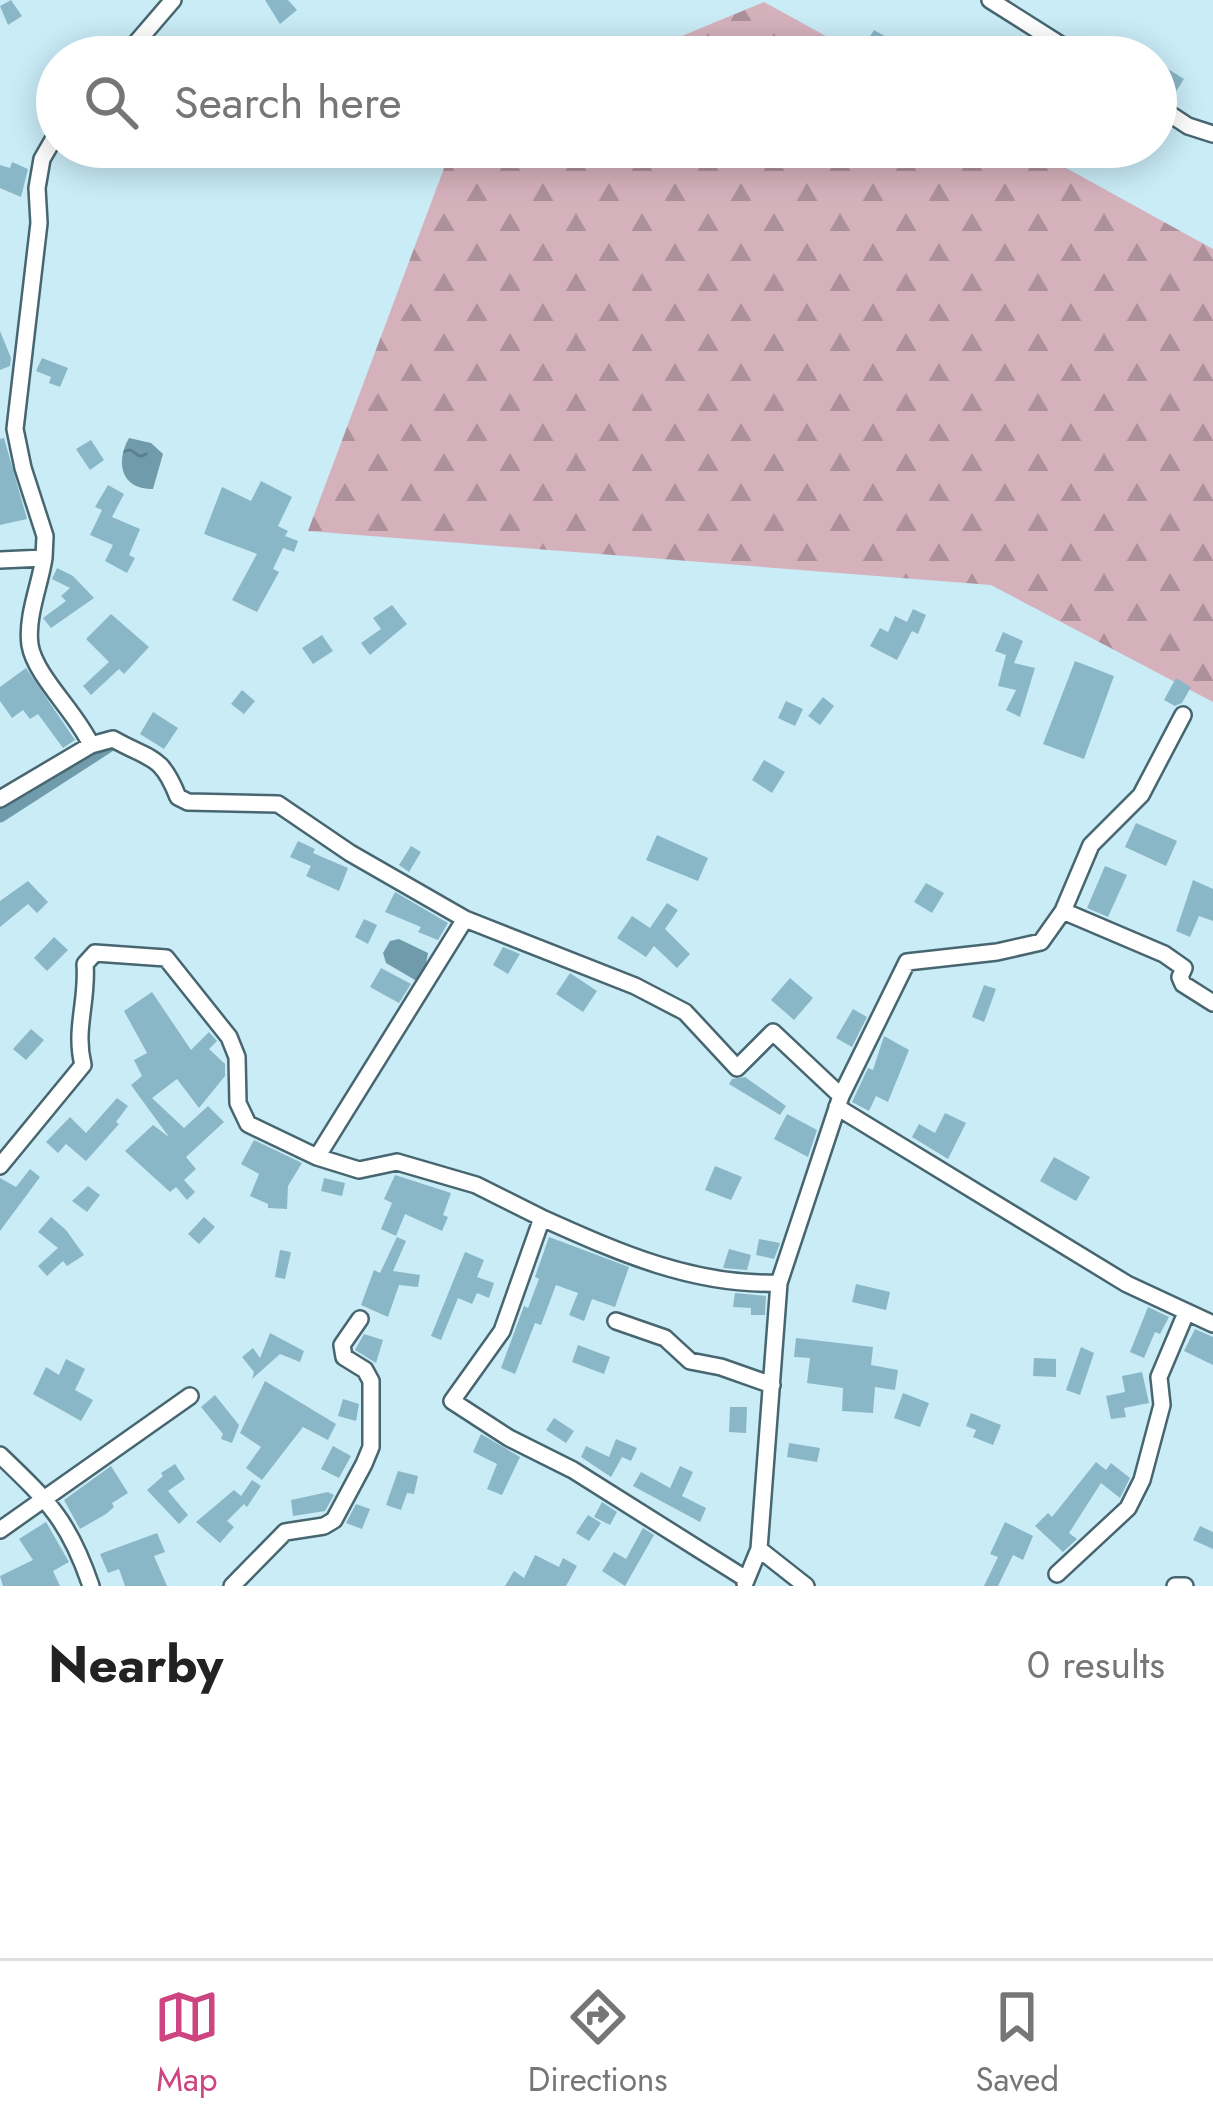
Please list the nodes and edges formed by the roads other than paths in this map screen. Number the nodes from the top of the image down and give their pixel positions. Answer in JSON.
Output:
{"nodes":[{"id":1,"x":173,"y":0,"type":"edge"},
{"id":2,"x":990,"y":0,"type":"edge"},
{"id":3,"x":142,"y":36,"type":"edge"},
{"id":4,"x":1047,"y":36,"type":"edge"},
{"id":5,"x":1177,"y":118,"type":"edge"},
{"id":6,"x":1213,"y":134,"type":"edge"},
{"id":7,"x":41,"y":168,"type":"edge"},
{"id":8,"x":44,"y":558,"type":"junction"},
{"id":9,"x":0,"y":560,"type":"edge"},
{"id":10,"x":1183,"y":715,"type":"dead end"},
{"id":11,"x":91,"y":745,"type":"junction"},
{"id":12,"x":0,"y":799,"type":"edge"},
{"id":13,"x":1063,"y":911,"type":"junction"},
{"id":14,"x":465,"y":919,"type":"junction"},
{"id":15,"x":1213,"y":1003,"type":"edge"},
{"id":16,"x":839,"y":1101,"type":"junction"},
{"id":17,"x":317,"y":1157,"type":"junction"},
{"id":18,"x":0,"y":1166,"type":"edge"},
{"id":19,"x":542,"y":1218,"type":"junction"},
{"id":20,"x":779,"y":1283,"type":"junction"},
{"id":21,"x":1186,"y":1313,"type":"junction"},
{"id":22,"x":360,"y":1319,"type":"dead end"},
{"id":23,"x":616,"y":1321,"type":"dead end"},
{"id":24,"x":1213,"y":1324,"type":"edge"},
{"id":25,"x":772,"y":1385,"type":"junction"},
{"id":26,"x":190,"y":1396,"type":"dead end"},
{"id":27,"x":0,"y":1455,"type":"edge"},
{"id":28,"x":44,"y":1498,"type":"junction"},
{"id":29,"x":0,"y":1530,"type":"edge"},
{"id":30,"x":759,"y":1549,"type":"junction"},
{"id":31,"x":1057,"y":1574,"type":"dead end"},
{"id":32,"x":745,"y":1582,"type":"edge"},
{"id":33,"x":92,"y":1586,"type":"edge"},
{"id":34,"x":232,"y":1586,"type":"edge"},
{"id":35,"x":806,"y":1586,"type":"edge"},
{"id":36,"x":1175,"y":1586,"type":"edge"},
{"id":37,"x":1185,"y":1586,"type":"edge"}],
"edges":[{"from":1,"to":3,"type":"street"},
{"from":2,"to":4,"type":"street"},
{"from":5,"to":6,"type":"street"},
{"from":7,"to":8,"type":"street"},
{"from":8,"to":9,"type":"street"},
{"from":8,"to":11,"type":"street"},
{"from":10,"to":13,"type":"street"},
{"from":11,"to":12,"type":"street"},
{"from":11,"to":14,"type":"street"},
{"from":13,"to":15,"type":"street"},
{"from":13,"to":16,"type":"street"},
{"from":14,"to":16,"type":"street"},
{"from":14,"to":17,"type":"street"},
{"from":16,"to":20,"type":"street"},
{"from":16,"to":21,"type":"street"},
{"from":17,"to":18,"type":"street"},
{"from":17,"to":19,"type":"street"},
{"from":19,"to":20,"type":"street"},
{"from":19,"to":32,"type":"street"},
{"from":20,"to":25,"type":"street"},
{"from":21,"to":24,"type":"street"},
{"from":21,"to":31,"type":"street"},
{"from":22,"to":34,"type":"street"},
{"from":23,"to":25,"type":"street"},
{"from":25,"to":30,"type":"street"},
{"from":26,"to":28,"type":"street"},
{"from":27,"to":28,"type":"street"},
{"from":28,"to":29,"type":"street"},
{"from":28,"to":33,"type":"street"},
{"from":30,"to":32,"type":"street"},
{"from":30,"to":35,"type":"street"},
{"from":36,"to":37,"type":"street"}]}
